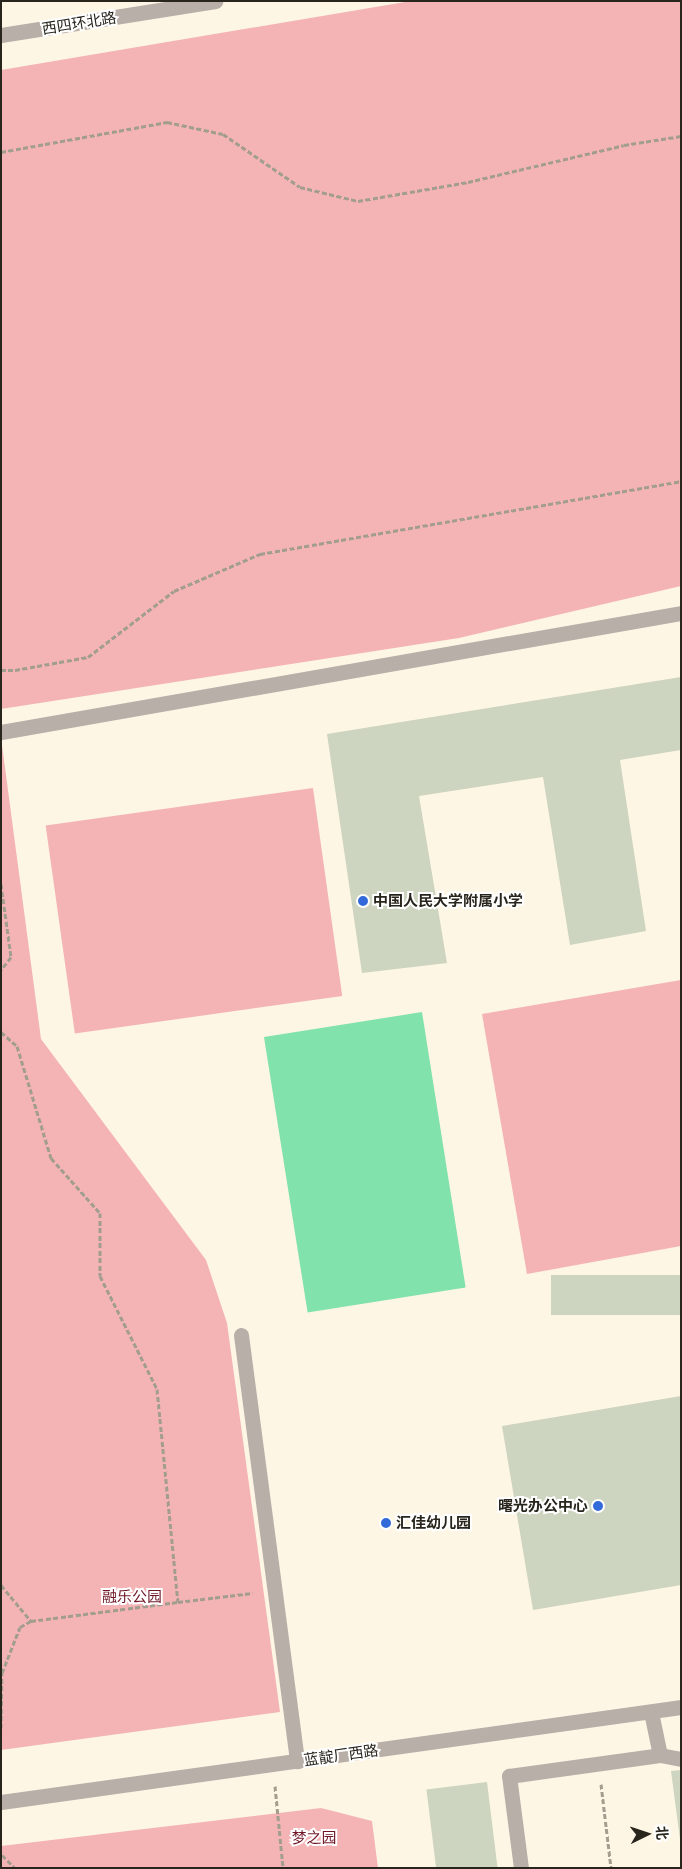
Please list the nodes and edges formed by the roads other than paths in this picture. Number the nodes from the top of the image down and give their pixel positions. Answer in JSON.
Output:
{"nodes":[{"id":1,"x":216,"y":1,"type":"edge"},
{"id":2,"x":1,"y":35,"type":"edge"},
{"id":3,"x":681,"y":613,"type":"edge"},
{"id":4,"x":1,"y":732,"type":"edge"},
{"id":5,"x":241,"y":1335,"type":"dead end"},
{"id":6,"x":681,"y":1708,"type":"edge"},
{"id":7,"x":651,"y":1712,"type":"junction"},
{"id":8,"x":660,"y":1755,"type":"junction"},
{"id":9,"x":681,"y":1759,"type":"edge"},
{"id":10,"x":297,"y":1761,"type":"junction"},
{"id":11,"x":1,"y":1802,"type":"edge"},
{"id":12,"x":521,"y":1868,"type":"edge"}],
"edges":[{"from":1,"to":2,"type":"street","name":"西四环北路"},
{"from":3,"to":4,"type":"street"},
{"from":5,"to":10,"type":"street"},
{"from":6,"to":7,"type":"street","name":"蓝靛厂西路"},
{"from":7,"to":8,"type":"street"},
{"from":7,"to":10,"type":"street","name":"蓝靛厂西路"},
{"from":8,"to":9,"type":"street"},
{"from":8,"to":12,"type":"street"},
{"from":10,"to":11,"type":"street","name":"蓝靛厂西路"}]}
